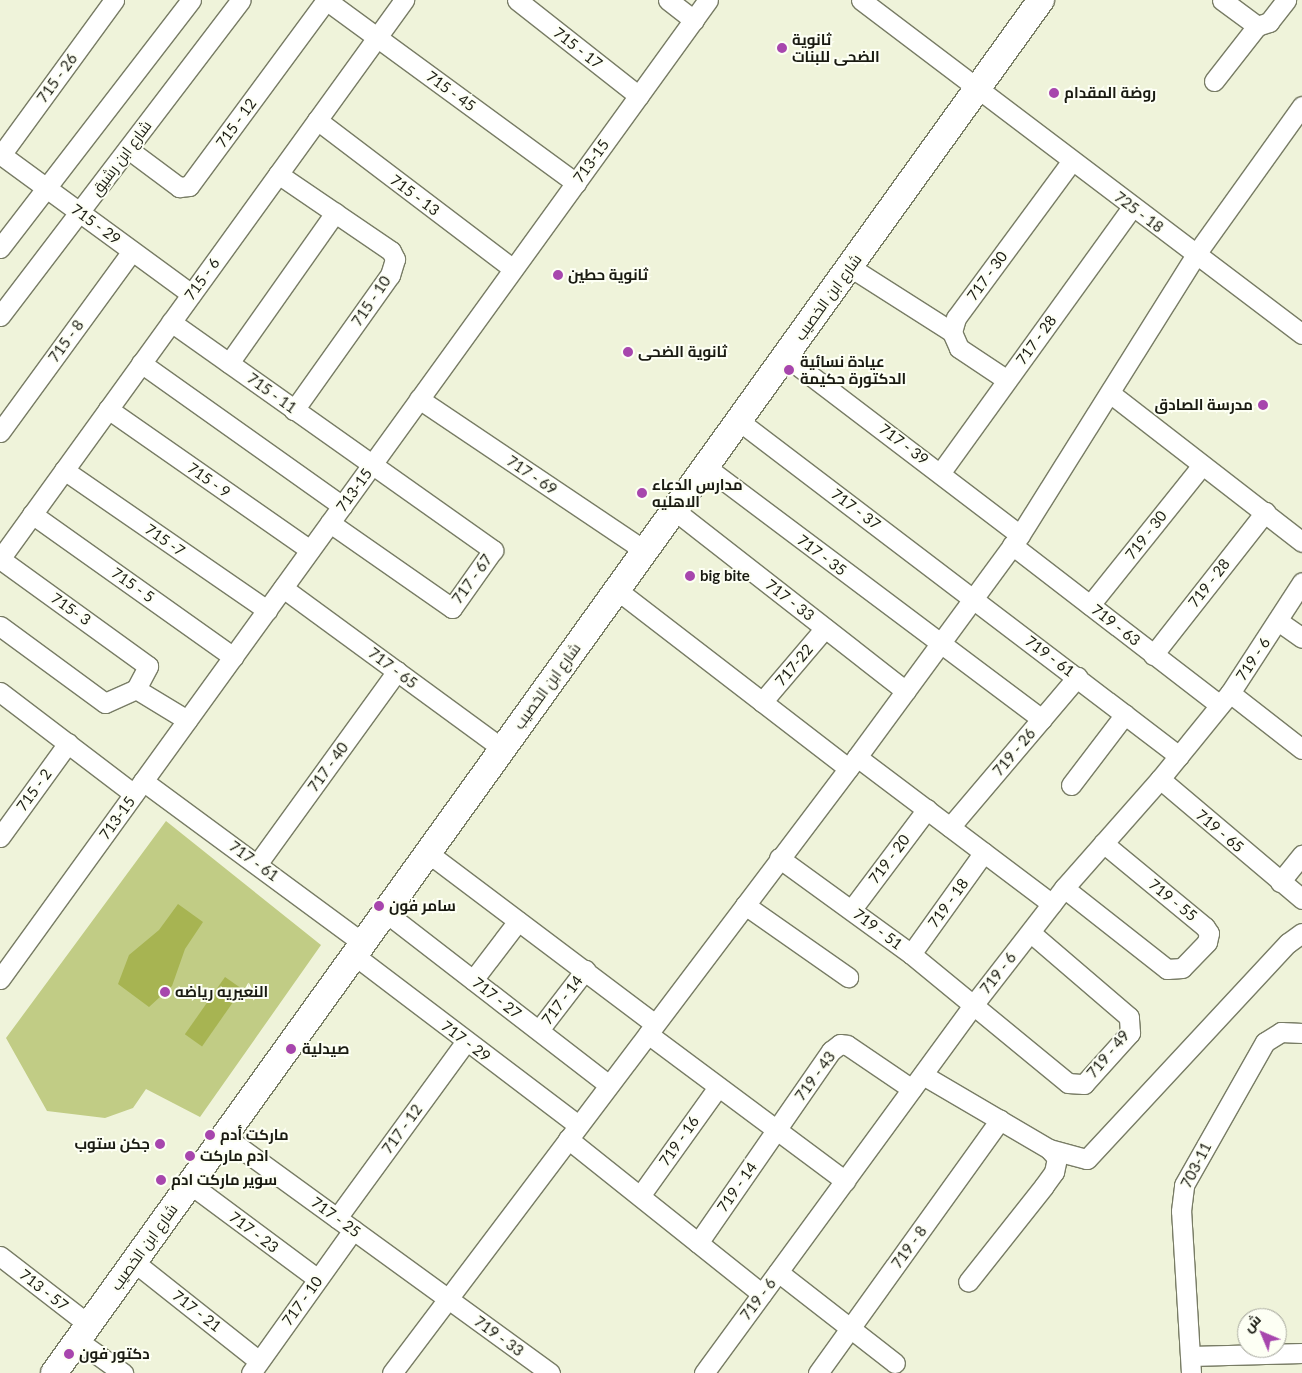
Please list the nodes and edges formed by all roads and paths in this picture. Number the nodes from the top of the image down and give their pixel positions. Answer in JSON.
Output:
{"nodes":[{"id":1,"x":114,"y":0,"type":"edge"},
{"id":2,"x":191,"y":0,"type":"edge"},
{"id":3,"x":241,"y":0,"type":"edge"},
{"id":4,"x":326,"y":0,"type":"edge"},
{"id":5,"x":404,"y":0,"type":"edge"},
{"id":6,"x":517,"y":0,"type":"edge"},
{"id":7,"x":668,"y":0,"type":"edge"},
{"id":8,"x":708,"y":0,"type":"edge"},
{"id":9,"x":1041,"y":0,"type":"edge"},
{"id":10,"x":1222,"y":0,"type":"edge"},
{"id":11,"x":1286,"y":0,"type":"edge"},
{"id":12,"x":867,"y":2,"type":"edge"},
{"id":13,"x":694,"y":20,"type":"junction"},
{"id":14,"x":1257,"y":26,"type":"junction"},
{"id":15,"x":377,"y":37,"type":"junction"},
{"id":16,"x":1214,"y":81,"type":"dead end"},
{"id":17,"x":978,"y":88,"type":"junction"},
{"id":18,"x":639,"y":96,"type":"junction"},
{"id":19,"x":1302,"y":106,"type":"edge"},
{"id":20,"x":317,"y":120,"type":"junction"},
{"id":21,"x":128,"y":149,"type":"junction"},
{"id":22,"x":1,"y":155,"type":"edge"},
{"id":23,"x":1071,"y":162,"type":"junction"},
{"id":24,"x":278,"y":174,"type":"junction"},
{"id":25,"x":576,"y":183,"type":"junction"},
{"id":26,"x":46,"y":188,"type":"junction"},
{"id":27,"x":1132,"y":207,"type":"junction"},
{"id":28,"x":79,"y":212,"type":"junction"},
{"id":29,"x":335,"y":213,"type":"junction"},
{"id":30,"x":0,"y":248,"type":"edge"},
{"id":31,"x":132,"y":250,"type":"junction"},
{"id":32,"x":1196,"y":254,"type":"junction"},
{"id":33,"x":850,"y":266,"type":"junction"},
{"id":34,"x":514,"y":269,"type":"junction"},
{"id":35,"x":191,"y":294,"type":"junction"},
{"id":36,"x":0,"y":316,"type":"edge"},
{"id":37,"x":171,"y":322,"type":"junction"},
{"id":38,"x":952,"y":332,"type":"junction"},
{"id":39,"x":1302,"y":334,"type":"edge"},
{"id":40,"x":785,"y":356,"type":"junction"},
{"id":41,"x":141,"y":363,"type":"junction"},
{"id":42,"x":229,"y":363,"type":"junction"},
{"id":43,"x":1007,"y":380,"type":"junction"},
{"id":44,"x":1110,"y":393,"type":"junction"},
{"id":45,"x":419,"y":399,"type":"junction"},
{"id":46,"x":108,"y":409,"type":"junction"},
{"id":47,"x":294,"y":410,"type":"junction"},
{"id":48,"x":739,"y":421,"type":"junction"},
{"id":49,"x":0,"y":432,"type":"edge"},
{"id":50,"x":372,"y":465,"type":"junction"},
{"id":51,"x":1202,"y":465,"type":"junction"},
{"id":52,"x":706,"y":467,"type":"junction"},
{"id":53,"x":64,"y":470,"type":"junction"},
{"id":54,"x":941,"y":472,"type":"junction"},
{"id":55,"x":342,"y":506,"type":"junction"},
{"id":56,"x":674,"y":510,"type":"junction"},
{"id":57,"x":1265,"y":512,"type":"junction"},
{"id":58,"x":32,"y":514,"type":"junction"},
{"id":59,"x":330,"y":523,"type":"junction"},
{"id":60,"x":1016,"y":540,"type":"junction"},
{"id":61,"x":1302,"y":542,"type":"edge"},
{"id":62,"x":310,"y":550,"type":"junction"},
{"id":63,"x":645,"y":551,"type":"junction"},
{"id":64,"x":0,"y":559,"type":"edge"},
{"id":65,"x":1302,"y":582,"type":"edge"},
{"id":66,"x":283,"y":588,"type":"junction"},
{"id":67,"x":617,"y":590,"type":"junction"},
{"id":68,"x":974,"y":598,"type":"junction"},
{"id":69,"x":1090,"y":605,"type":"junction"},
{"id":70,"x":267,"y":610,"type":"junction"},
{"id":71,"x":1278,"y":621,"type":"junction"},
{"id":72,"x":0,"y":626,"type":"edge"},
{"id":73,"x":825,"y":628,"type":"junction"},
{"id":74,"x":1302,"y":638,"type":"edge"},
{"id":75,"x":939,"y":644,"type":"junction"},
{"id":76,"x":1153,"y":654,"type":"junction"},
{"id":77,"x":233,"y":657,"type":"junction"},
{"id":78,"x":397,"y":671,"type":"junction"},
{"id":79,"x":1077,"y":677,"type":"junction"},
{"id":80,"x":136,"y":689,"type":"junction"},
{"id":81,"x":906,"y":691,"type":"junction"},
{"id":82,"x":1,"y":696,"type":"edge"},
{"id":83,"x":1225,"y":699,"type":"junction"},
{"id":84,"x":762,"y":702,"type":"junction"},
{"id":85,"x":1125,"y":714,"type":"junction"},
{"id":86,"x":187,"y":720,"type":"junction"},
{"id":87,"x":1042,"y":720,"type":"junction"},
{"id":88,"x":68,"y":743,"type":"junction"},
{"id":89,"x":503,"y":748,"type":"junction"},
{"id":90,"x":1302,"y":749,"type":"edge"},
{"id":91,"x":1179,"y":756,"type":"junction"},
{"id":92,"x":853,"y":762,"type":"junction"},
{"id":93,"x":1160,"y":780,"type":"junction"},
{"id":94,"x":1071,"y":785,"type":"dead end"},
{"id":95,"x":139,"y":787,"type":"junction"},
{"id":96,"x":927,"y":809,"type":"junction"},
{"id":97,"x":950,"y":827,"type":"junction"},
{"id":98,"x":0,"y":838,"type":"edge"},
{"id":99,"x":1103,"y":843,"type":"junction"},
{"id":100,"x":984,"y":852,"type":"junction"},
{"id":101,"x":428,"y":853,"type":"junction"},
{"id":102,"x":1302,"y":855,"type":"edge"},
{"id":103,"x":779,"y":858,"type":"junction"},
{"id":104,"x":258,"y":863,"type":"junction"},
{"id":105,"x":1280,"y":882,"type":"junction"},
{"id":106,"x":1064,"y":888,"type":"junction"},
{"id":107,"x":1302,"y":899,"type":"edge"},
{"id":108,"x":1052,"y":904,"type":"junction"},
{"id":109,"x":745,"y":905,"type":"junction"},
{"id":110,"x":852,"y":909,"type":"junction"},
{"id":111,"x":385,"y":912,"type":"junction"},
{"id":112,"x":518,"y":921,"type":"junction"},
{"id":113,"x":1030,"y":932,"type":"junction"},
{"id":114,"x":1302,"y":933,"type":"edge"},
{"id":115,"x":359,"y":949,"type":"junction"},
{"id":116,"x":7,"y":953,"type":"edge"},
{"id":117,"x":911,"y":954,"type":"junction"},
{"id":118,"x":585,"y":970,"type":"junction"},
{"id":119,"x":848,"y":977,"type":"dead end"},
{"id":120,"x":0,"y":979,"type":"edge"},
{"id":121,"x":473,"y":980,"type":"junction"},
{"id":122,"x":974,"y":1004,"type":"junction"},
{"id":123,"x":652,"y":1029,"type":"junction"},
{"id":124,"x":539,"y":1030,"type":"junction"},
{"id":125,"x":1302,"y":1033,"type":"edge"},
{"id":126,"x":466,"y":1041,"type":"junction"},
{"id":127,"x":918,"y":1082,"type":"junction"},
{"id":128,"x":609,"y":1085,"type":"junction"},
{"id":129,"x":718,"y":1087,"type":"junction"},
{"id":130,"x":1000,"y":1120,"type":"junction"},
{"id":131,"x":776,"y":1131,"type":"junction"},
{"id":132,"x":573,"y":1132,"type":"junction"},
{"id":133,"x":224,"y":1136,"type":"junction"},
{"id":134,"x":1049,"y":1149,"type":"junction"},
{"id":135,"x":845,"y":1181,"type":"junction"},
{"id":136,"x":190,"y":1184,"type":"junction"},
{"id":137,"x":640,"y":1196,"type":"junction"},
{"id":138,"x":337,"y":1218,"type":"junction"},
{"id":139,"x":353,"y":1230,"type":"junction"},
{"id":140,"x":698,"y":1243,"type":"junction"},
{"id":141,"x":134,"y":1262,"type":"junction"},
{"id":142,"x":3,"y":1265,"type":"edge"},
{"id":143,"x":778,"y":1272,"type":"junction"},
{"id":144,"x":318,"y":1279,"type":"junction"},
{"id":145,"x":968,"y":1282,"type":"dead end"},
{"id":146,"x":762,"y":1294,"type":"junction"},
{"id":147,"x":448,"y":1299,"type":"junction"},
{"id":148,"x":851,"y":1327,"type":"junction"},
{"id":149,"x":83,"y":1332,"type":"junction"},
{"id":150,"x":1302,"y":1354,"type":"edge"},
{"id":151,"x":895,"y":1363,"type":"dead end"},
{"id":152,"x":1191,"y":1364,"type":"edge"},
{"id":153,"x":255,"y":1367,"type":"edge"},
{"id":154,"x":396,"y":1371,"type":"edge"},
{"id":155,"x":54,"y":1373,"type":"edge"},
{"id":156,"x":123,"y":1373,"type":"edge"},
{"id":157,"x":550,"y":1373,"type":"edge"},
{"id":158,"x":704,"y":1373,"type":"edge"},
{"id":159,"x":818,"y":1373,"type":"edge"}],
"edges":[{"from":1,"to":22,"type":"street","name":"715 - 26"},
{"from":2,"to":26,"type":"street"},
{"from":3,"to":21,"type":"street","name":"شارع ابن رشيق"},
{"from":4,"to":15,"type":"street","name":"715 - 45"},
{"from":4,"to":21,"type":"street","name":"715 - 12"},
{"from":5,"to":15,"type":"street","name":"715 - 6"},
{"from":6,"to":18,"type":"street","name":"715 - 17"},
{"from":7,"to":13,"type":"street"},
{"from":8,"to":13,"type":"street","name":"713-15"},
{"from":9,"to":17,"type":"street","name":"شارع ابن الخصيب"},
{"from":10,"to":14,"type":"street"},
{"from":11,"to":14,"type":"street"},
{"from":12,"to":17,"type":"street","name":"725 - 18"},
{"from":13,"to":18,"type":"street","name":"713-15"},
{"from":14,"to":16,"type":"street"},
{"from":15,"to":20,"type":"street","name":"715 - 6"},
{"from":15,"to":25,"type":"street","name":"715 - 45"},
{"from":17,"to":23,"type":"street","name":"725 - 18"},
{"from":17,"to":33,"type":"street","name":"شارع ابن الخصيب"},
{"from":18,"to":25,"type":"street","name":"713-15"},
{"from":19,"to":32,"type":"street"},
{"from":20,"to":24,"type":"street","name":"715 - 6"},
{"from":20,"to":34,"type":"street","name":"715 - 13"},
{"from":21,"to":28,"type":"street","name":"شارع ابن رشيق"},
{"from":22,"to":26,"type":"street","name":"715 - 29"},
{"from":23,"to":27,"type":"street","name":"725 - 18"},
{"from":23,"to":38,"type":"street","name":"717 - 30"},
{"from":24,"to":29,"type":"street","name":"715 - 10"},
{"from":24,"to":35,"type":"street","name":"715 - 6"},
{"from":25,"to":34,"type":"street","name":"713-15"},
{"from":26,"to":28,"type":"street","name":"715 - 29"},
{"from":26,"to":30,"type":"street"},
{"from":27,"to":32,"type":"street","name":"725 - 18"},
{"from":27,"to":43,"type":"street","name":"717 - 28"},
{"from":28,"to":31,"type":"street","name":"715 - 29"},
{"from":28,"to":36,"type":"street","name":"شارع ابن رشيق"},
{"from":29,"to":42,"type":"street"},
{"from":29,"to":47,"type":"street","name":"715 - 10"},
{"from":31,"to":35,"type":"street","name":"715 - 29"},
{"from":31,"to":49,"type":"street","name":"715 - 8"},
{"from":32,"to":39,"type":"street","name":"725 - 18"},
{"from":32,"to":44,"type":"street"},
{"from":33,"to":38,"type":"street"},
{"from":33,"to":40,"type":"street","name":"شارع ابن الخصيب"},
{"from":34,"to":45,"type":"street","name":"713-15"},
{"from":35,"to":37,"type":"street","name":"715 - 6"},
{"from":37,"to":41,"type":"street","name":"715 - 6"},
{"from":37,"to":42,"type":"street","name":"715 - 11"},
{"from":38,"to":43,"type":"street"},
{"from":40,"to":48,"type":"street","name":"شارع ابن الخصيب"},
{"from":40,"to":54,"type":"street","name":"717 - 39"},
{"from":41,"to":46,"type":"street","name":"715 - 6"},
{"from":41,"to":55,"type":"street"},
{"from":42,"to":47,"type":"street","name":"715 - 11"},
{"from":43,"to":54,"type":"street","name":"717 - 28"},
{"from":44,"to":51,"type":"street"},
{"from":44,"to":60,"type":"street"},
{"from":45,"to":50,"type":"street","name":"713-15"},
{"from":45,"to":63,"type":"street","name":"717 - 69"},
{"from":46,"to":53,"type":"street","name":"715 - 6"},
{"from":46,"to":62,"type":"street","name":"715 - 9"},
{"from":47,"to":50,"type":"street","name":"715 - 11"},
{"from":48,"to":52,"type":"street","name":"شارع ابن الخصيب"},
{"from":48,"to":68,"type":"street","name":"717 - 37"},
{"from":50,"to":55,"type":"street","name":"713-15"},
{"from":50,"to":59,"type":"street","name":"717 - 67"},
{"from":51,"to":57,"type":"street"},
{"from":51,"to":69,"type":"street","name":"719 - 30"},
{"from":52,"to":56,"type":"street","name":"شارع ابن الخصيب"},
{"from":52,"to":75,"type":"street","name":"717 - 35"},
{"from":53,"to":58,"type":"street","name":"715 - 6"},
{"from":53,"to":70,"type":"street","name":"715 -7"},
{"from":54,"to":60,"type":"street","name":"717 - 39"},
{"from":55,"to":59,"type":"street","name":"713-15"},
{"from":56,"to":63,"type":"street","name":"شارع ابن الخصيب"},
{"from":56,"to":73,"type":"street","name":"717 - 33"},
{"from":57,"to":61,"type":"street"},
{"from":57,"to":76,"type":"street","name":"719 - 28"},
{"from":58,"to":64,"type":"street","name":"715 - 6"},
{"from":58,"to":77,"type":"street","name":"715 - 5"},
{"from":59,"to":62,"type":"street","name":"713-15"},
{"from":60,"to":68,"type":"street"},
{"from":60,"to":69,"type":"street","name":"719 - 63"},
{"from":62,"to":66,"type":"street","name":"713-15"},
{"from":63,"to":67,"type":"street","name":"شارع ابن الخصيب"},
{"from":64,"to":80,"type":"street","name":"715- 3"},
{"from":65,"to":71,"type":"street","name":"719 - 6"},
{"from":66,"to":70,"type":"street","name":"713-15"},
{"from":66,"to":78,"type":"street","name":"717 - 65"},
{"from":67,"to":84,"type":"street"},
{"from":67,"to":89,"type":"street","name":"شارع ابن الخصيب"},
{"from":68,"to":75,"type":"street"},
{"from":68,"to":79,"type":"street","name":"719 - 61"},
{"from":69,"to":76,"type":"street","name":"719 - 63"},
{"from":70,"to":77,"type":"street","name":"713-15"},
{"from":71,"to":74,"type":"street"},
{"from":71,"to":83,"type":"street","name":"719 - 6"},
{"from":72,"to":80,"type":"street"},
{"from":73,"to":81,"type":"street","name":"717 - 33"},
{"from":73,"to":84,"type":"street","name":"717-22"},
{"from":75,"to":81,"type":"street"},
{"from":75,"to":87,"type":"street","name":"717 - 35"},
{"from":76,"to":83,"type":"street","name":"719 - 63"},
{"from":77,"to":86,"type":"street","name":"713-15"},
{"from":78,"to":89,"type":"street","name":"717 - 65"},
{"from":78,"to":104,"type":"street","name":"717 - 40"},
{"from":79,"to":85,"type":"street","name":"719 - 61"},
{"from":79,"to":87,"type":"street","name":"719 - 26"},
{"from":80,"to":86,"type":"street"},
{"from":81,"to":92,"type":"street"},
{"from":82,"to":88,"type":"street"},
{"from":83,"to":90,"type":"street"},
{"from":83,"to":91,"type":"street","name":"719 - 6"},
{"from":84,"to":92,"type":"street"},
{"from":85,"to":91,"type":"street","name":"719 - 61"},
{"from":85,"to":94,"type":"street"},
{"from":86,"to":95,"type":"street","name":"713-15"},
{"from":87,"to":97,"type":"street","name":"719 - 26"},
{"from":88,"to":95,"type":"street"},
{"from":88,"to":98,"type":"street","name":"715 - 2"},
{"from":89,"to":101,"type":"street","name":"شارع ابن الخصيب"},
{"from":91,"to":93,"type":"street","name":"719 - 6"},
{"from":92,"to":96,"type":"street"},
{"from":92,"to":103,"type":"street"},
{"from":93,"to":99,"type":"street","name":"719 - 6"},
{"from":93,"to":105,"type":"street","name":"719 - 65"},
{"from":95,"to":104,"type":"street","name":"717 - 61"},
{"from":95,"to":116,"type":"street","name":"713-15"},
{"from":96,"to":97,"type":"street"},
{"from":96,"to":110,"type":"street","name":"719 - 20"},
{"from":97,"to":100,"type":"street"},
{"from":99,"to":106,"type":"street","name":"719 - 6"},
{"from":99,"to":106,"type":"street","name":"719 - 55"},
{"from":100,"to":108,"type":"street"},
{"from":100,"to":117,"type":"street","name":"719 - 18"},
{"from":101,"to":111,"type":"street","name":"شارع ابن الخصيب"},
{"from":101,"to":112,"type":"street"},
{"from":102,"to":105,"type":"street"},
{"from":103,"to":109,"type":"street"},
{"from":103,"to":110,"type":"street","name":"719 - 51"},
{"from":104,"to":115,"type":"street","name":"717 - 61"},
{"from":105,"to":107,"type":"street","name":"719 - 65"},
{"from":106,"to":108,"type":"street","name":"719 - 6"},
{"from":108,"to":113,"type":"street","name":"719 - 6"},
{"from":109,"to":119,"type":"street"},
{"from":109,"to":123,"type":"street"},
{"from":110,"to":117,"type":"street","name":"719 - 51"},
{"from":111,"to":115,"type":"street","name":"شارع ابن الخصيب"},
{"from":111,"to":121,"type":"street","name":"717 - 27"},
{"from":112,"to":118,"type":"street"},
{"from":112,"to":121,"type":"street"},
{"from":113,"to":122,"type":"street","name":"719 - 6"},
{"from":113,"to":122,"type":"street","name":"719 - 49"},
{"from":114,"to":134,"type":"street"},
{"from":115,"to":126,"type":"street","name":"717 - 29"},
{"from":115,"to":133,"type":"street","name":"شارع ابن الخصيب"},
{"from":116,"to":120,"type":"street","name":"713-15"},
{"from":117,"to":122,"type":"street","name":"719 - 51"},
{"from":118,"to":123,"type":"street"},
{"from":118,"to":124,"type":"street","name":"717 - 14"},
{"from":121,"to":124,"type":"street","name":"717 - 27"},
{"from":122,"to":127,"type":"street","name":"719 - 6"},
{"from":123,"to":128,"type":"street"},
{"from":123,"to":129,"type":"street"},
{"from":124,"to":128,"type":"street","name":"717 - 27"},
{"from":125,"to":152,"type":"street","name":"703-11"},
{"from":126,"to":132,"type":"street","name":"717 - 29"},
{"from":126,"to":138,"type":"street","name":"717 - 12"},
{"from":127,"to":130,"type":"street"},
{"from":127,"to":131,"type":"street","name":"719 - 43"},
{"from":127,"to":135,"type":"street","name":"719 - 6"},
{"from":128,"to":132,"type":"street"},
{"from":129,"to":131,"type":"street"},
{"from":129,"to":137,"type":"street","name":"719 - 16"},
{"from":130,"to":134,"type":"street"},
{"from":130,"to":148,"type":"street","name":"719 - 8"},
{"from":131,"to":135,"type":"street"},
{"from":131,"to":140,"type":"street","name":"719 - 14"},
{"from":132,"to":137,"type":"street","name":"717 - 29"},
{"from":132,"to":147,"type":"street"},
{"from":133,"to":136,"type":"street","name":"شارع ابن الخصيب"},
{"from":133,"to":138,"type":"street","name":"717 - 25"},
{"from":134,"to":145,"type":"street"},
{"from":135,"to":143,"type":"street","name":"719 - 6"},
{"from":136,"to":141,"type":"street","name":"شارع ابن الخصيب"},
{"from":136,"to":144,"type":"street","name":"717 - 23"},
{"from":137,"to":140,"type":"street","name":"717 - 29"},
{"from":138,"to":139,"type":"street","name":"717 - 25"},
{"from":139,"to":144,"type":"street","name":"717 - 10"},
{"from":139,"to":147,"type":"street","name":"717 - 25"},
{"from":140,"to":146,"type":"street","name":"717 - 29"},
{"from":141,"to":149,"type":"street","name":"شارع ابن الخصيب"},
{"from":141,"to":153,"type":"street","name":"717 - 21"},
{"from":142,"to":149,"type":"street","name":"713 - 57"},
{"from":143,"to":146,"type":"street","name":"719 - 6"},
{"from":143,"to":148,"type":"street"},
{"from":144,"to":153,"type":"street","name":"717 - 10"},
{"from":146,"to":158,"type":"street","name":"719 - 6"},
{"from":147,"to":154,"type":"street"},
{"from":147,"to":157,"type":"street","name":"719 - 33"},
{"from":148,"to":151,"type":"street"},
{"from":148,"to":159,"type":"street","name":"719 - 8"},
{"from":149,"to":155,"type":"street","name":"شارع ابن الخصيب"},
{"from":149,"to":156,"type":"street","name":"713 - 57"},
{"from":150,"to":152,"type":"street"}]}
